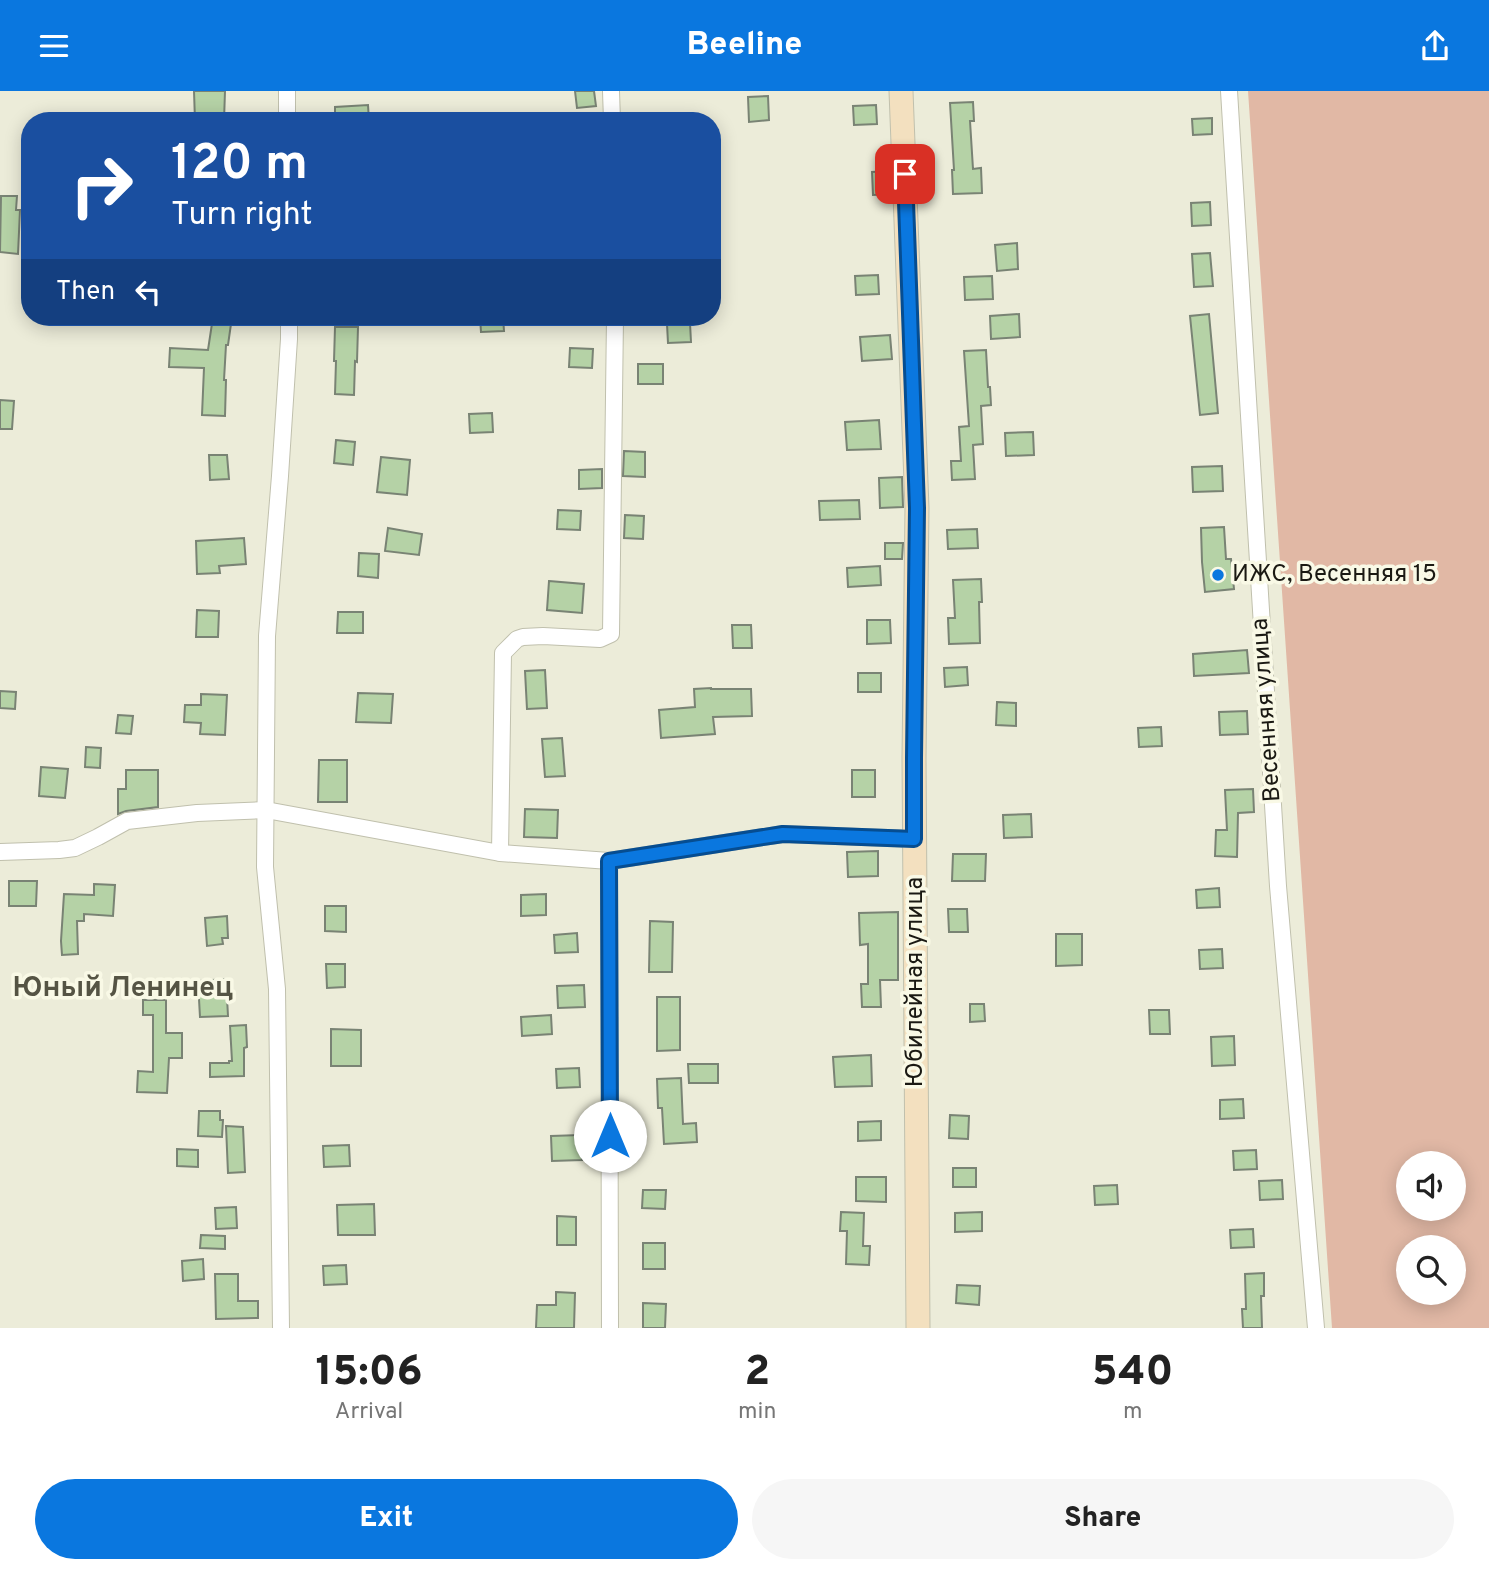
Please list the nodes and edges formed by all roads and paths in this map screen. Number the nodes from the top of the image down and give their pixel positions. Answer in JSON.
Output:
{"nodes":[{"id":1,"x":286,"y":91,"type":"edge"},
{"id":2,"x":611,"y":91,"type":"edge"},
{"id":3,"x":901,"y":91,"type":"edge"},
{"id":4,"x":1229,"y":91,"type":"edge"},
{"id":5,"x":287,"y":112,"type":"edge"},
{"id":6,"x":612,"y":112,"type":"edge"},
{"id":7,"x":289,"y":326,"type":"edge"},
{"id":8,"x":615,"y":326,"type":"edge"},
{"id":9,"x":266,"y":810,"type":"junction"},
{"id":10,"x":914,"y":839,"type":"junction"},
{"id":11,"x":0,"y":852,"type":"edge"},
{"id":12,"x":500,"y":853,"type":"junction"},
{"id":13,"x":609,"y":861,"type":"junction"},
{"id":14,"x":281,"y":1328,"type":"edge"},
{"id":15,"x":610,"y":1328,"type":"edge"},
{"id":16,"x":918,"y":1328,"type":"edge"},
{"id":17,"x":1316,"y":1328,"type":"edge"}],
"edges":[{"from":1,"to":5,"type":"street"},
{"from":2,"to":6,"type":"street"},
{"from":3,"to":10,"type":"street","name":"Юбилейная улица"},
{"from":4,"to":17,"type":"street","name":"Весенняя улица"},
{"from":7,"to":9,"type":"street"},
{"from":8,"to":12,"type":"street"},
{"from":9,"to":11,"type":"street"},
{"from":9,"to":12,"type":"street"},
{"from":9,"to":14,"type":"street"},
{"from":10,"to":13,"type":"street"},
{"from":10,"to":16,"type":"street","name":"Юбилейная улица"},
{"from":12,"to":13,"type":"street"},
{"from":13,"to":15,"type":"street"}]}
